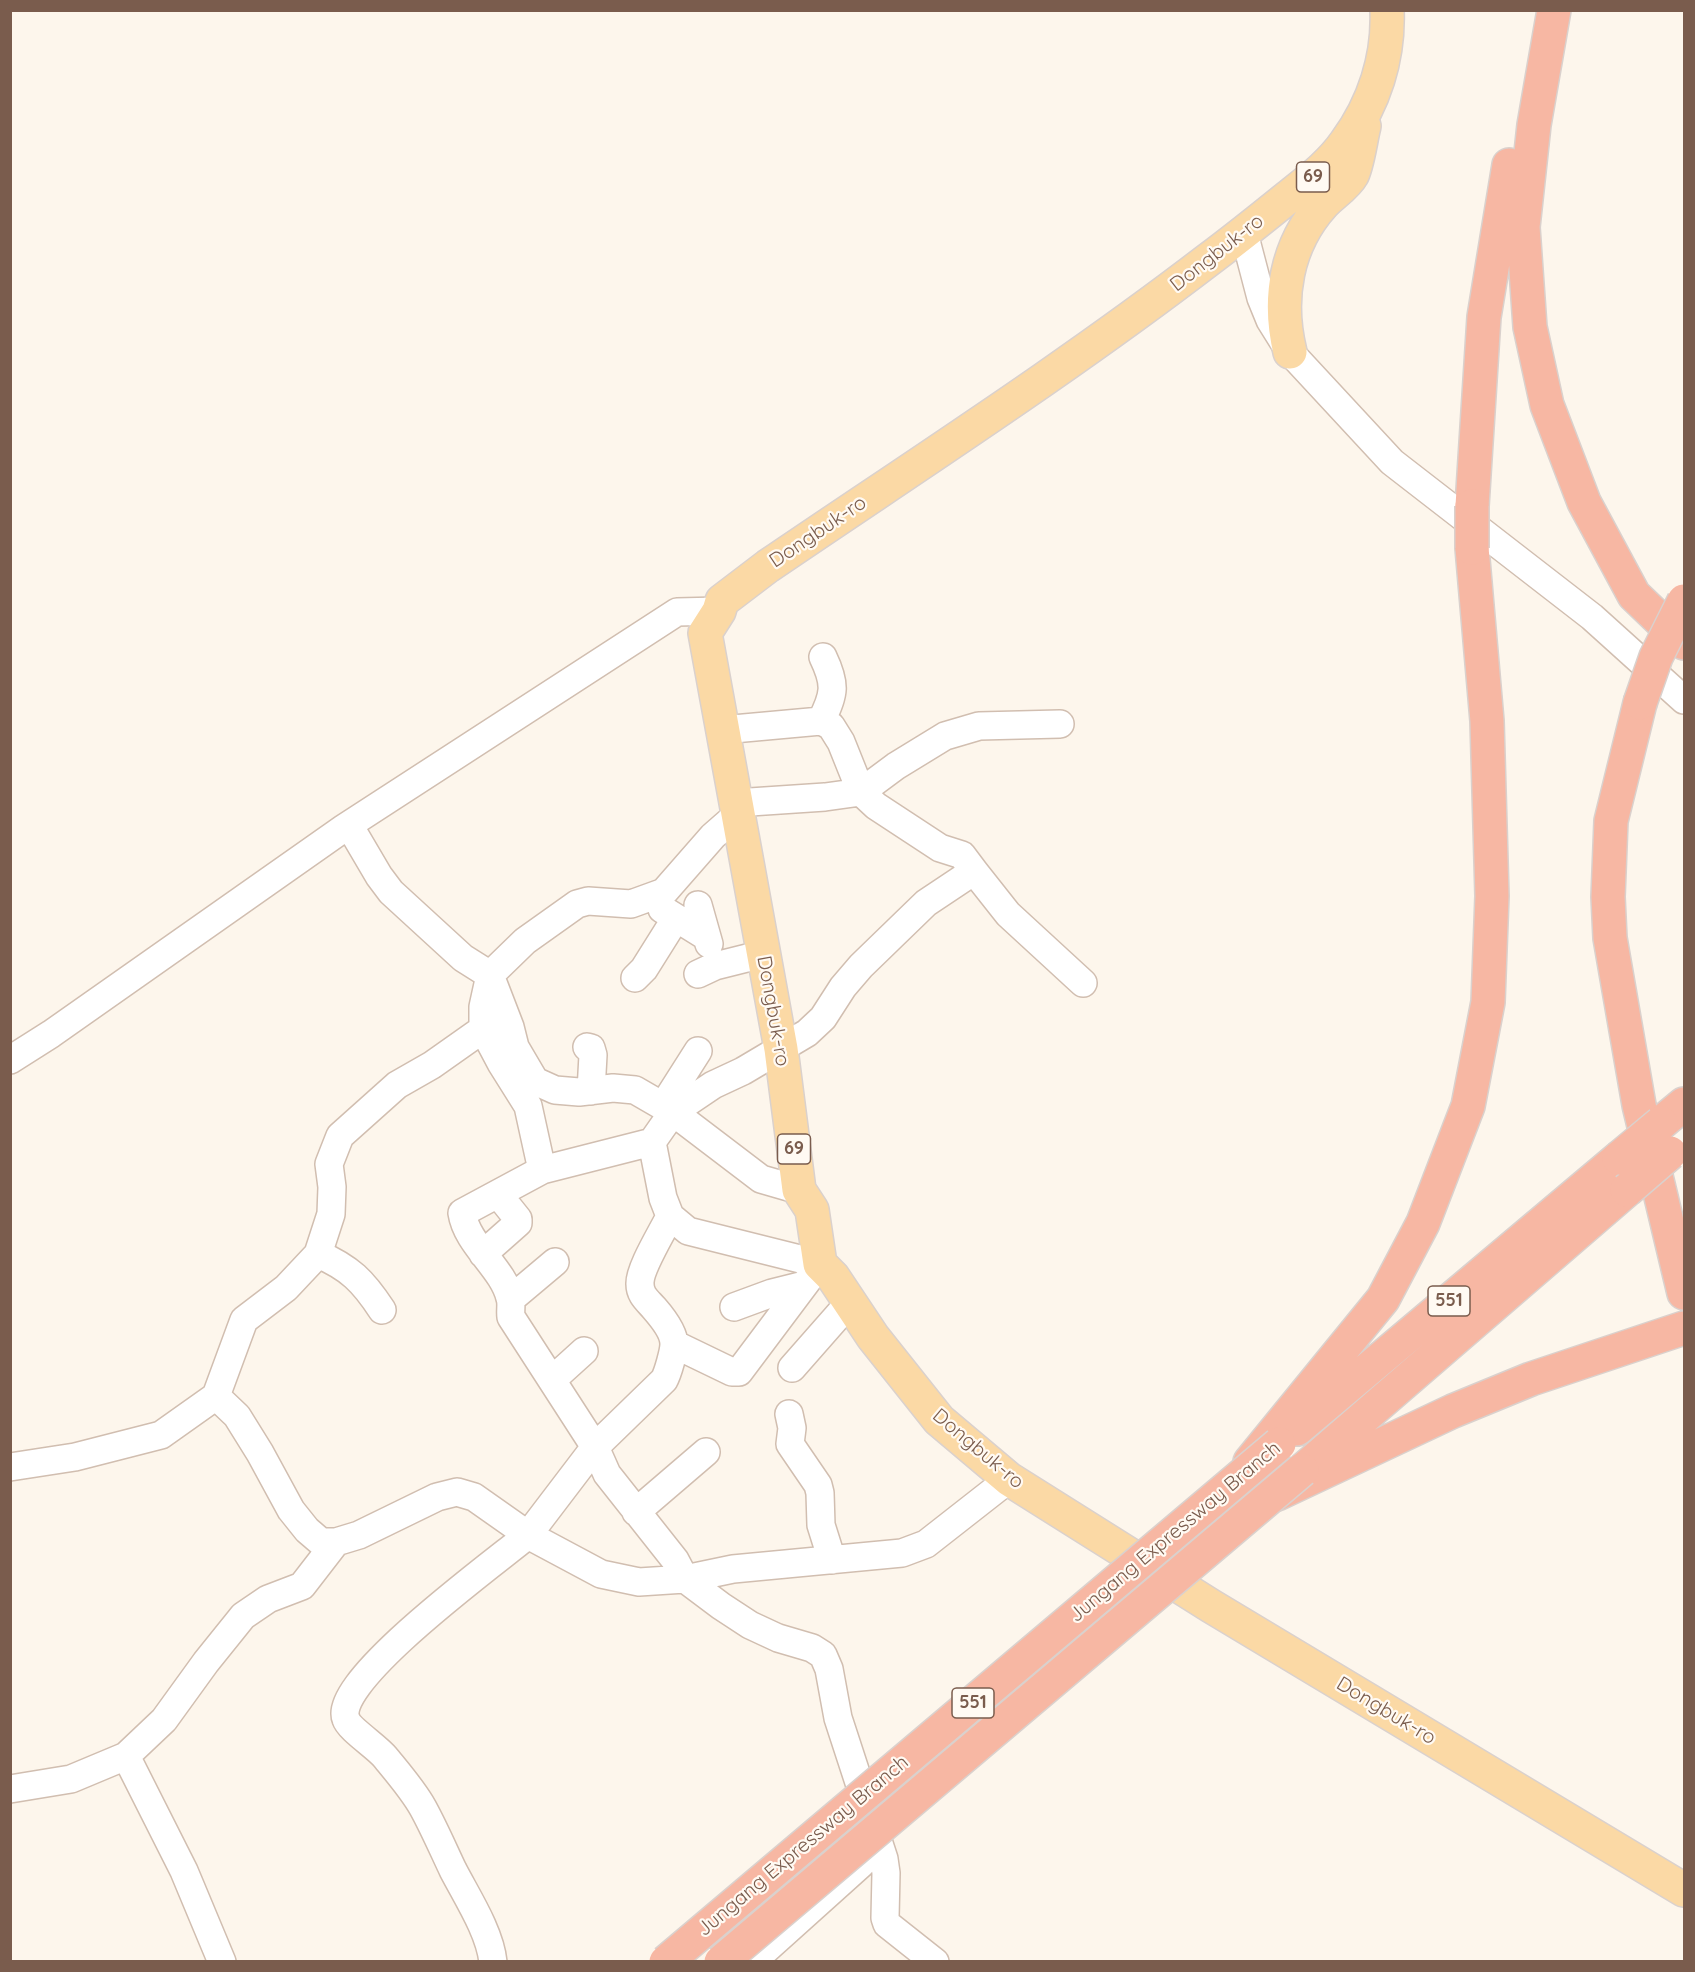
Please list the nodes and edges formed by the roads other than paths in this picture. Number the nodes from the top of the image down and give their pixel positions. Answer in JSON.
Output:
{"nodes":[{"id":1,"x":1387,"y":10,"type":"edge"},
{"id":2,"x":1539,"y":10,"type":"edge"},
{"id":3,"x":1554,"y":10,"type":"edge"},
{"id":4,"x":1368,"y":106,"type":"junction"},
{"id":5,"x":1525,"y":123,"type":"junction"},
{"id":6,"x":1244,"y":233,"type":"junction"},
{"id":7,"x":1290,"y":351,"type":"junction"},
{"id":8,"x":1684,"y":601,"type":"edge"},
{"id":9,"x":719,"y":611,"type":"junction"},
{"id":10,"x":1684,"y":644,"type":"edge"},
{"id":11,"x":823,"y":657,"type":"dead end"},
{"id":12,"x":1684,"y":700,"type":"edge"},
{"id":13,"x":821,"y":721,"type":"junction"},
{"id":14,"x":1060,"y":724,"type":"dead end"},
{"id":15,"x":722,"y":730,"type":"junction"},
{"id":16,"x":861,"y":792,"type":"junction"},
{"id":17,"x":736,"y":809,"type":"junction"},
{"id":18,"x":348,"y":825,"type":"junction"},
{"id":19,"x":974,"y":871,"type":"junction"},
{"id":20,"x":652,"y":897,"type":"junction"},
{"id":21,"x":687,"y":912,"type":"junction"},
{"id":22,"x":763,"y":954,"type":"junction"},
{"id":23,"x":490,"y":975,"type":"junction"},
{"id":24,"x":635,"y":978,"type":"dead end"},
{"id":25,"x":1083,"y":983,"type":"dead end"},
{"id":26,"x":483,"y":1029,"type":"junction"},
{"id":27,"x":587,"y":1047,"type":"dead end"},
{"id":28,"x":781,"y":1049,"type":"junction"},
{"id":29,"x":698,"y":1051,"type":"dead end"},
{"id":30,"x":10,"y":1060,"type":"edge"},
{"id":31,"x":591,"y":1090,"type":"junction"},
{"id":32,"x":668,"y":1109,"type":"junction"},
{"id":33,"x":1675,"y":1130,"type":"edge"},
{"id":34,"x":652,"y":1142,"type":"junction"},
{"id":35,"x":542,"y":1170,"type":"junction"},
{"id":36,"x":799,"y":1190,"type":"junction"},
{"id":37,"x":498,"y":1194,"type":"junction"},
{"id":38,"x":670,"y":1216,"type":"junction"},
{"id":39,"x":318,"y":1254,"type":"junction"},
{"id":40,"x":483,"y":1254,"type":"junction"},
{"id":41,"x":555,"y":1262,"type":"dead end"},
{"id":42,"x":812,"y":1274,"type":"junction"},
{"id":43,"x":1684,"y":1293,"type":"edge"},
{"id":44,"x":511,"y":1299,"type":"junction"},
{"id":45,"x":850,"y":1302,"type":"junction"},
{"id":46,"x":734,"y":1307,"type":"dead end"},
{"id":47,"x":382,"y":1310,"type":"dead end"},
{"id":48,"x":1684,"y":1328,"type":"edge"},
{"id":49,"x":674,"y":1344,"type":"junction"},
{"id":50,"x":584,"y":1351,"type":"dead end"},
{"id":51,"x":792,"y":1368,"type":"dead end"},
{"id":52,"x":552,"y":1380,"type":"junction"},
{"id":53,"x":216,"y":1396,"type":"junction"},
{"id":54,"x":789,"y":1414,"type":"dead end"},
{"id":55,"x":595,"y":1447,"type":"junction"},
{"id":56,"x":706,"y":1452,"type":"dead end"},
{"id":57,"x":10,"y":1467,"type":"edge"},
{"id":58,"x":1009,"y":1479,"type":"junction"},
{"id":59,"x":1230,"y":1485,"type":"junction"},
{"id":60,"x":1270,"y":1497,"type":"junction"},
{"id":61,"x":636,"y":1512,"type":"junction"},
{"id":62,"x":528,"y":1535,"type":"junction"},
{"id":63,"x":336,"y":1542,"type":"junction"},
{"id":64,"x":832,"y":1560,"type":"junction"},
{"id":65,"x":686,"y":1579,"type":"junction"},
{"id":66,"x":126,"y":1756,"type":"junction"},
{"id":67,"x":10,"y":1789,"type":"edge"},
{"id":68,"x":880,"y":1847,"type":"junction"},
{"id":69,"x":1684,"y":1890,"type":"edge"},
{"id":70,"x":222,"y":1962,"type":"edge"},
{"id":71,"x":493,"y":1962,"type":"edge"},
{"id":72,"x":666,"y":1962,"type":"edge"},
{"id":73,"x":721,"y":1962,"type":"edge"},
{"id":74,"x":752,"y":1962,"type":"edge"},
{"id":75,"x":935,"y":1962,"type":"edge"}],
"edges":[{"from":1,"to":4,"type":"main road","name":"Dongbuk-ro","number":"69"},
{"from":2,"to":5,"type":"highway"},
{"from":3,"to":5,"type":"highway"},
{"from":4,"to":6,"type":"main road","name":"Dongbuk-ro","number":"69"},
{"from":4,"to":7,"type":"main road"},
{"from":5,"to":10,"type":"highway"},
{"from":5,"to":59,"type":"highway","bridge":true},
{"from":6,"to":7,"type":"street"},
{"from":6,"to":9,"type":"main road","name":"Dongbuk-ro","number":"69"},
{"from":7,"to":12,"type":"street"},
{"from":8,"to":43,"type":"highway","bridge":true},
{"from":9,"to":15,"type":"main road","name":"Dongbuk-ro","number":"69"},
{"from":9,"to":18,"type":"street"},
{"from":11,"to":13,"type":"street"},
{"from":13,"to":15,"type":"street"},
{"from":13,"to":16,"type":"street"},
{"from":14,"to":16,"type":"street"},
{"from":15,"to":17,"type":"main road","name":"Dongbuk-ro","number":"69"},
{"from":16,"to":17,"type":"street"},
{"from":16,"to":19,"type":"street"},
{"from":17,"to":20,"type":"street"},
{"from":17,"to":22,"type":"main road","name":"Dongbuk-ro","number":"69"},
{"from":18,"to":23,"type":"street"},
{"from":18,"to":30,"type":"street"},
{"from":19,"to":25,"type":"street"},
{"from":19,"to":28,"type":"street"},
{"from":20,"to":21,"type":"street"},
{"from":20,"to":23,"type":"street"},
{"from":21,"to":22,"type":"street"},
{"from":21,"to":24,"type":"street"},
{"from":22,"to":28,"type":"main road","name":"Dongbuk-ro","number":"69"},
{"from":23,"to":26,"type":"street"},
{"from":23,"to":31,"type":"street"},
{"from":26,"to":35,"type":"street"},
{"from":26,"to":39,"type":"street"},
{"from":27,"to":31,"type":"street"},
{"from":28,"to":32,"type":"street"},
{"from":28,"to":36,"type":"main road","name":"Dongbuk-ro","number":"69"},
{"from":29,"to":32,"type":"street"},
{"from":31,"to":32,"type":"street"},
{"from":32,"to":34,"type":"street"},
{"from":32,"to":36,"type":"street"},
{"from":33,"to":59,"type":"highway","name":"Jungang Expressway Branch","number":"551","bridge":true},
{"from":33,"to":60,"type":"highway","name":"Jungang Expressway Branch","number":"551","bridge":true},
{"from":34,"to":35,"type":"street"},
{"from":34,"to":38,"type":"street"},
{"from":35,"to":37,"type":"street"},
{"from":36,"to":42,"type":"main road","name":"Dongbuk-ro","number":"69"},
{"from":37,"to":40,"type":"street"},
{"from":37,"to":40,"type":"street"},
{"from":38,"to":42,"type":"street"},
{"from":38,"to":49,"type":"street"},
{"from":39,"to":47,"type":"street"},
{"from":39,"to":53,"type":"street"},
{"from":40,"to":44,"type":"street"},
{"from":41,"to":44,"type":"street"},
{"from":42,"to":45,"type":"main road","name":"Dongbuk-ro"},
{"from":42,"to":46,"type":"street"},
{"from":42,"to":49,"type":"street"},
{"from":44,"to":52,"type":"street"},
{"from":45,"to":51,"type":"street"},
{"from":45,"to":58,"type":"main road","name":"Dongbuk-ro"},
{"from":48,"to":60,"type":"highway"},
{"from":49,"to":55,"type":"street"},
{"from":50,"to":52,"type":"street"},
{"from":52,"to":55,"type":"street"},
{"from":53,"to":57,"type":"street"},
{"from":53,"to":63,"type":"street"},
{"from":54,"to":64,"type":"street"},
{"from":55,"to":61,"type":"street"},
{"from":55,"to":62,"type":"street"},
{"from":56,"to":61,"type":"street"},
{"from":58,"to":64,"type":"street"},
{"from":58,"to":69,"type":"main road","name":"Dongbuk-ro"},
{"from":59,"to":72,"type":"highway","name":"Jungang Expressway Branch","number":"551","bridge":true},
{"from":60,"to":73,"type":"highway","name":"Jungang Expressway Branch","number":"551","bridge":true},
{"from":61,"to":65,"type":"street"},
{"from":62,"to":63,"type":"street"},
{"from":62,"to":65,"type":"street"},
{"from":62,"to":71,"type":"street"},
{"from":63,"to":66,"type":"street"},
{"from":64,"to":65,"type":"street"},
{"from":65,"to":68,"type":"street"},
{"from":66,"to":67,"type":"street"},
{"from":66,"to":70,"type":"street"},
{"from":68,"to":74,"type":"street"},
{"from":68,"to":75,"type":"street"}]}
